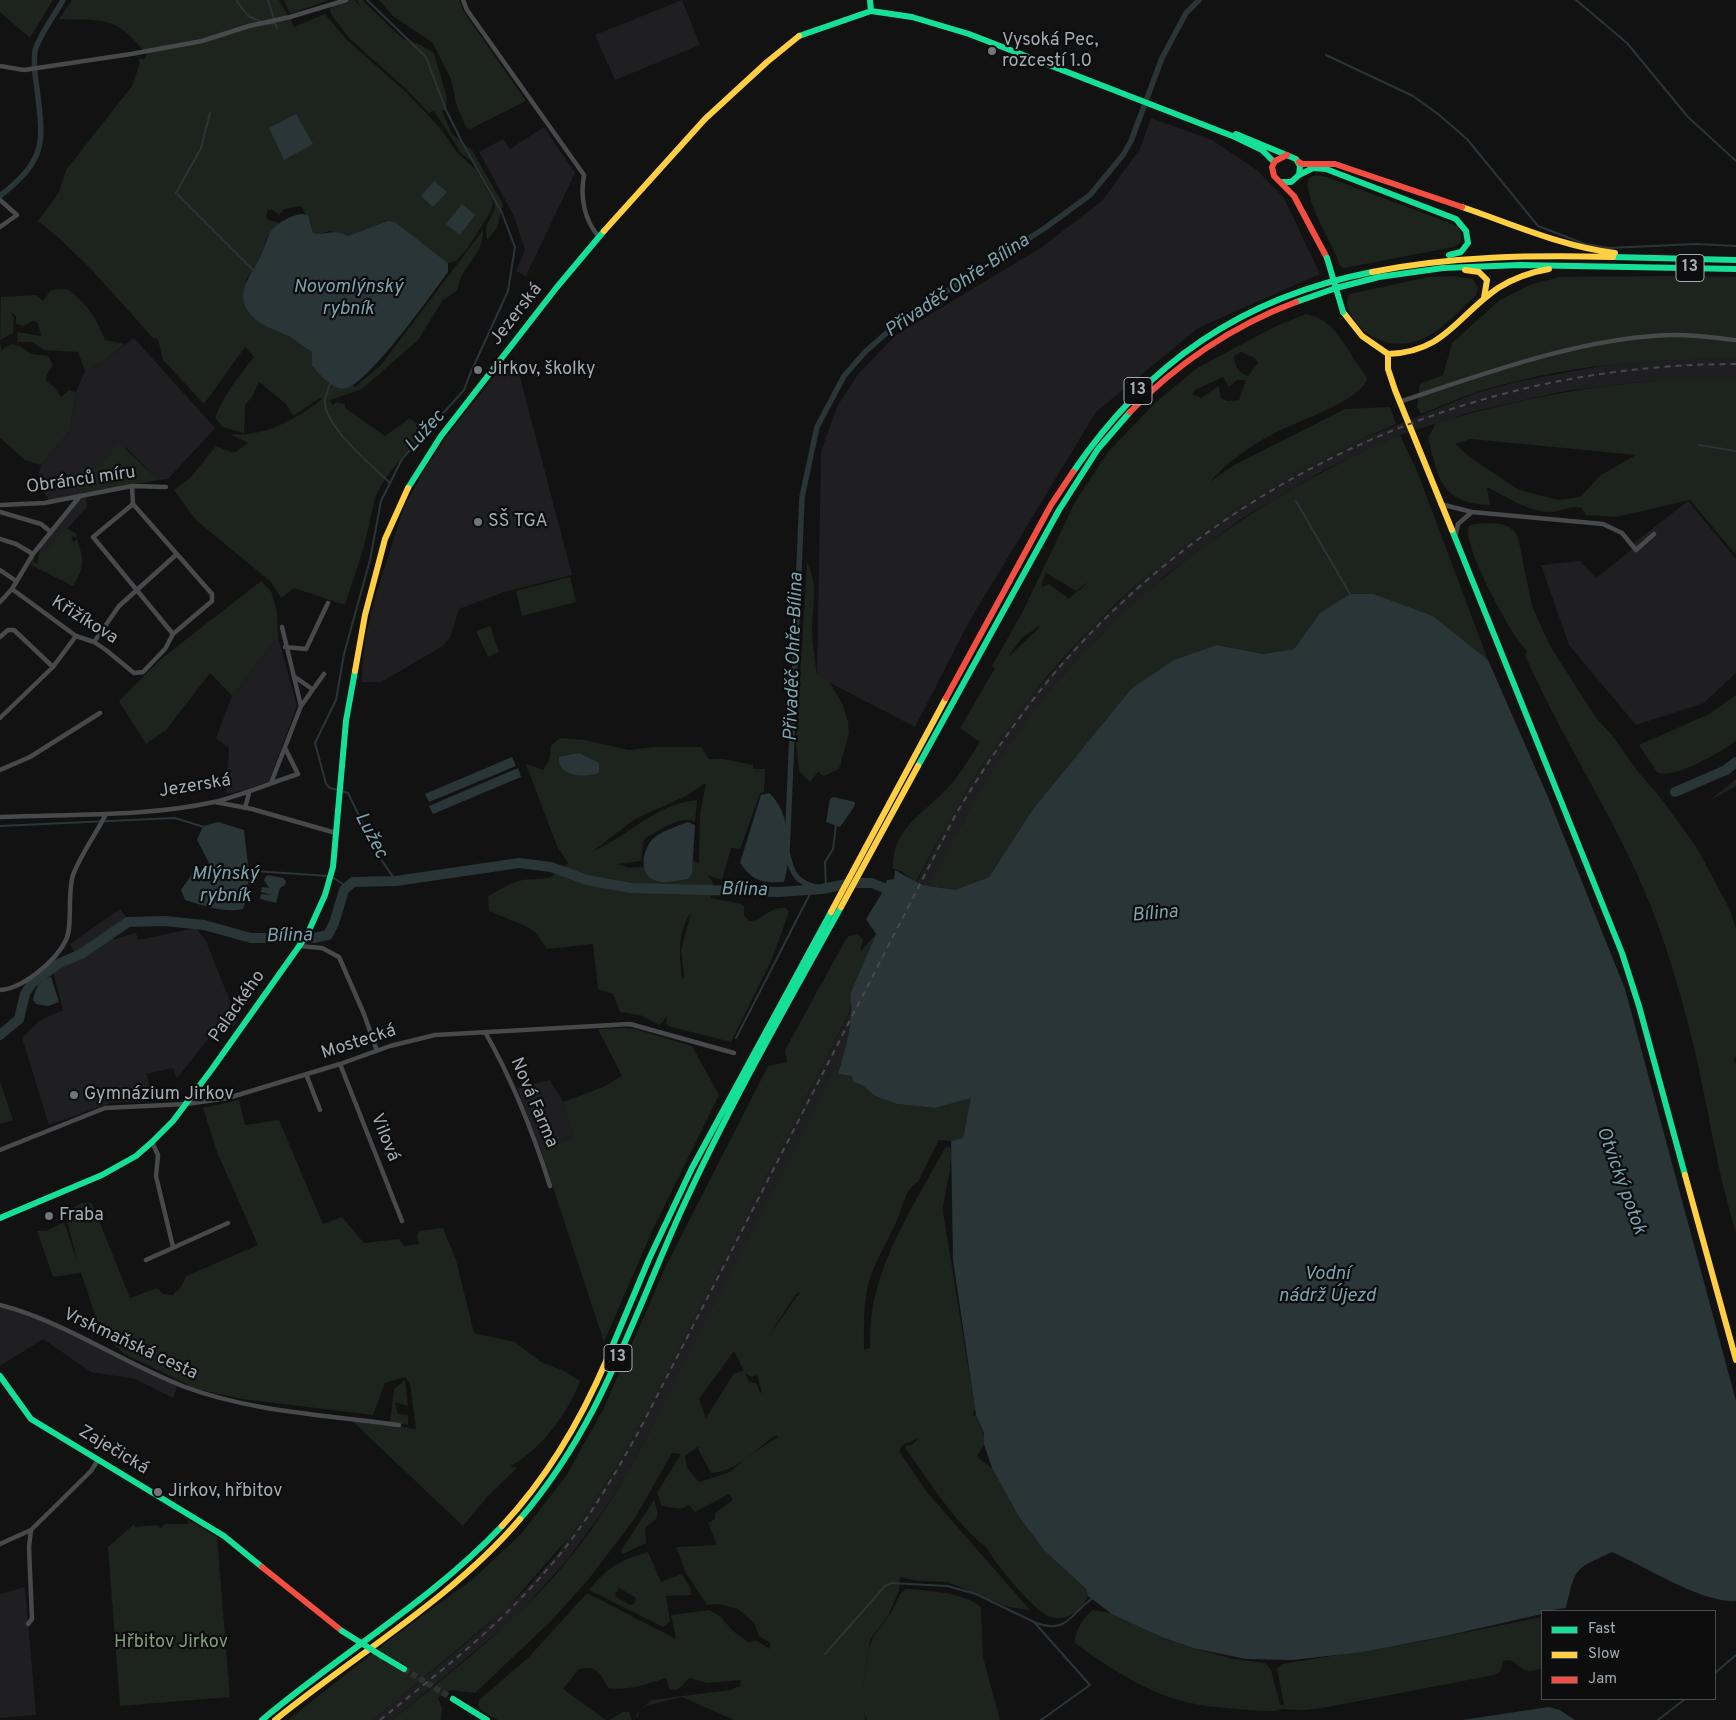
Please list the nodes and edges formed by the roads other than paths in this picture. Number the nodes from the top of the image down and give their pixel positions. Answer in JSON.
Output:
{"nodes":[{"id":1,"x":346,"y":0,"type":"edge"},
{"id":2,"x":463,"y":0,"type":"edge"},
{"id":3,"x":870,"y":0,"type":"edge"},
{"id":4,"x":871,"y":11,"type":"junction"},
{"id":5,"x":0,"y":66,"type":"edge"},
{"id":6,"x":1192,"y":120,"type":"junction"},
{"id":7,"x":1287,"y":155,"type":"junction"},
{"id":8,"x":1274,"y":162,"type":"junction"},
{"id":9,"x":1298,"y":162,"type":"junction"},
{"id":10,"x":1299,"y":175,"type":"junction"},
{"id":11,"x":1294,"y":181,"type":"junction"},
{"id":12,"x":1282,"y":182,"type":"junction"},
{"id":13,"x":1,"y":201,"type":"edge"},
{"id":14,"x":1298,"y":202,"type":"junction"},
{"id":15,"x":0,"y":227,"type":"edge"},
{"id":16,"x":599,"y":237,"type":"junction"},
{"id":17,"x":1659,"y":259,"type":"junction"},
{"id":18,"x":1736,"y":260,"type":"edge"},
{"id":19,"x":1421,"y":262,"type":"junction"},
{"id":20,"x":1568,"y":266,"type":"junction"},
{"id":21,"x":1736,"y":269,"type":"edge"},
{"id":22,"x":1423,"y":270,"type":"junction"},
{"id":23,"x":1484,"y":299,"type":"junction"},
{"id":24,"x":1736,"y":340,"type":"edge"},
{"id":25,"x":1388,"y":354,"type":"junction"},
{"id":26,"x":1400,"y":402,"type":"junction"},
{"id":27,"x":132,"y":486,"type":"junction"},
{"id":28,"x":166,"y":487,"type":"dead end"},
{"id":29,"x":80,"y":496,"type":"junction"},
{"id":30,"x":133,"y":504,"type":"junction"},
{"id":31,"x":1440,"y":504,"type":"junction"},
{"id":32,"x":0,"y":505,"type":"edge"},
{"id":33,"x":0,"y":512,"type":"edge"},
{"id":34,"x":1472,"y":512,"type":"junction"},
{"id":35,"x":51,"y":532,"type":"junction"},
{"id":36,"x":1654,"y":534,"type":"dead end"},
{"id":37,"x":0,"y":539,"type":"edge"},
{"id":38,"x":1455,"y":543,"type":"junction"},
{"id":39,"x":33,"y":554,"type":"junction"},
{"id":40,"x":177,"y":554,"type":"junction"},
{"id":41,"x":0,"y":570,"type":"edge"},
{"id":42,"x":16,"y":581,"type":"junction"},
{"id":43,"x":12,"y":589,"type":"junction"},
{"id":44,"x":137,"y":590,"type":"junction"},
{"id":45,"x":0,"y":602,"type":"edge"},
{"id":46,"x":328,"y":603,"type":"dead end"},
{"id":47,"x":282,"y":627,"type":"dead end"},
{"id":48,"x":174,"y":634,"type":"junction"},
{"id":49,"x":76,"y":636,"type":"junction"},
{"id":50,"x":0,"y":638,"type":"edge"},
{"id":51,"x":94,"y":642,"type":"junction"},
{"id":52,"x":285,"y":647,"type":"junction"},
{"id":53,"x":358,"y":650,"type":"joint"},
{"id":54,"x":53,"y":667,"type":"junction"},
{"id":55,"x":324,"y":674,"type":"dead end"},
{"id":56,"x":295,"y":678,"type":"junction"},
{"id":57,"x":312,"y":689,"type":"junction"},
{"id":58,"x":301,"y":706,"type":"junction"},
{"id":59,"x":100,"y":713,"type":"dead end"},
{"id":60,"x":0,"y":718,"type":"edge"},
{"id":61,"x":285,"y":748,"type":"junction"},
{"id":62,"x":0,"y":770,"type":"edge"},
{"id":63,"x":271,"y":783,"type":"junction"},
{"id":64,"x":249,"y":793,"type":"junction"},
{"id":65,"x":214,"y":802,"type":"junction"},
{"id":66,"x":245,"y":808,"type":"junction"},
{"id":67,"x":106,"y":814,"type":"junction"},
{"id":68,"x":0,"y":817,"type":"edge"},
{"id":69,"x":336,"y":833,"type":"junction"},
{"id":70,"x":299,"y":946,"type":"junction"},
{"id":71,"x":0,"y":990,"type":"edge"},
{"id":72,"x":485,"y":1032,"type":"junction"},
{"id":73,"x":377,"y":1051,"type":"junction"},
{"id":74,"x":734,"y":1053,"type":"dead end"},
{"id":75,"x":340,"y":1064,"type":"junction"},
{"id":76,"x":306,"y":1074,"type":"junction"},
{"id":77,"x":187,"y":1104,"type":"junction"},
{"id":78,"x":320,"y":1110,"type":"dead end"},
{"id":79,"x":152,"y":1142,"type":"junction"},
{"id":80,"x":0,"y":1150,"type":"edge"},
{"id":81,"x":550,"y":1186,"type":"dead end"},
{"id":82,"x":0,"y":1218,"type":"edge"},
{"id":83,"x":402,"y":1221,"type":"dead end"},
{"id":84,"x":228,"y":1223,"type":"dead end"},
{"id":85,"x":173,"y":1247,"type":"junction"},
{"id":86,"x":146,"y":1260,"type":"dead end"},
{"id":87,"x":0,"y":1306,"type":"edge"},
{"id":88,"x":1736,"y":1360,"type":"edge"},
{"id":89,"x":0,"y":1376,"type":"edge"},
{"id":90,"x":398,"y":1425,"type":"dead end"},
{"id":91,"x":98,"y":1460,"type":"junction"},
{"id":92,"x":32,"y":1530,"type":"junction"},
{"id":93,"x":0,"y":1544,"type":"edge"},
{"id":94,"x":28,"y":1624,"type":"dead end"},
{"id":95,"x":404,"y":1669,"type":"tunnel mouth"},
{"id":96,"x":453,"y":1699,"type":"tunnel mouth"},
{"id":97,"x":262,"y":1720,"type":"edge"},
{"id":98,"x":275,"y":1720,"type":"edge"},
{"id":99,"x":487,"y":1720,"type":"edge"}],
"edges":[{"from":1,"to":5,"type":"street"},
{"from":2,"to":16,"type":"street"},
{"from":3,"to":4,"type":"main road"},
{"from":4,"to":6,"type":"main road"},
{"from":4,"to":16,"type":"main road","name":"Jezerská"},
{"from":6,"to":7,"type":"main road"},
{"from":6,"to":8,"type":"main road"},
{"from":7,"to":8,"type":"main road"},
{"from":7,"to":9,"type":"main road"},
{"from":8,"to":12,"type":"main road"},
{"from":9,"to":10,"type":"main road"},
{"from":9,"to":17,"type":"main road"},
{"from":10,"to":11,"type":"main road"},
{"from":10,"to":19,"type":"main road"},
{"from":11,"to":12,"type":"main road"},
{"from":11,"to":14,"type":"main road"},
{"from":12,"to":14,"type":"main road"},
{"from":13,"to":15,"type":"street"},
{"from":14,"to":25,"type":"main road","bridge":true},
{"from":16,"to":53,"type":"main road","name":"Jezerská"},
{"from":17,"to":18,"type":"main road","number":"13"},
{"from":17,"to":19,"type":"main road","number":"13"},
{"from":19,"to":97,"type":"main road","number":"13"},
{"from":20,"to":21,"type":"main road","number":"13"},
{"from":20,"to":22,"type":"main road","number":"13"},
{"from":20,"to":23,"type":"main road"},
{"from":22,"to":23,"type":"main road"},
{"from":22,"to":98,"type":"main road","number":"13"},
{"from":23,"to":25,"type":"main road"},
{"from":24,"to":26,"type":"street"},
{"from":25,"to":26,"type":"main road"},
{"from":26,"to":31,"type":"main road"},
{"from":27,"to":28,"type":"street","name":"Obránců míru"},
{"from":27,"to":29,"type":"street","name":"Obránců míru"},
{"from":27,"to":30,"type":"street"},
{"from":29,"to":32,"type":"street","name":"Obránců míru"},
{"from":29,"to":35,"type":"street"},
{"from":30,"to":40,"type":"street"},
{"from":30,"to":44,"type":"street"},
{"from":31,"to":34,"type":"street"},
{"from":31,"to":38,"type":"main road"},
{"from":33,"to":35,"type":"street"},
{"from":34,"to":36,"type":"street"},
{"from":34,"to":38,"type":"street"},
{"from":35,"to":39,"type":"street"},
{"from":37,"to":39,"type":"street"},
{"from":38,"to":88,"type":"main road"},
{"from":39,"to":42,"type":"street"},
{"from":40,"to":44,"type":"street"},
{"from":40,"to":48,"type":"street"},
{"from":41,"to":42,"type":"street"},
{"from":42,"to":43,"type":"street"},
{"from":43,"to":45,"type":"street"},
{"from":43,"to":49,"type":"street","name":"Křižíkova"},
{"from":44,"to":48,"type":"street"},
{"from":44,"to":51,"type":"street"},
{"from":46,"to":52,"type":"street"},
{"from":47,"to":52,"type":"street"},
{"from":48,"to":51,"type":"street","name":"Křižíkova"},
{"from":49,"to":51,"type":"street","name":"Křižíkova"},
{"from":49,"to":54,"type":"street"},
{"from":50,"to":54,"type":"street"},
{"from":52,"to":56,"type":"street"},
{"from":53,"to":69,"type":"main road","name":"Palackého"},
{"from":54,"to":60,"type":"street"},
{"from":55,"to":57,"type":"street"},
{"from":56,"to":57,"type":"street"},
{"from":56,"to":58,"type":"street"},
{"from":57,"to":58,"type":"street"},
{"from":58,"to":61,"type":"street"},
{"from":59,"to":62,"type":"street"},
{"from":61,"to":63,"type":"street"},
{"from":61,"to":63,"type":"street","name":"Jezerská"},
{"from":63,"to":64,"type":"street","name":"Jezerská"},
{"from":64,"to":65,"type":"street","name":"Jezerská"},
{"from":64,"to":66,"type":"street"},
{"from":65,"to":66,"type":"street"},
{"from":65,"to":67,"type":"street","name":"Jezerská"},
{"from":66,"to":69,"type":"street"},
{"from":67,"to":68,"type":"street","name":"Jezerská"},
{"from":67,"to":71,"type":"street"},
{"from":69,"to":70,"type":"main road","name":"Palackého"},
{"from":70,"to":73,"type":"street"},
{"from":70,"to":77,"type":"main road","name":"Palackého"},
{"from":72,"to":73,"type":"street","name":"Mostecká"},
{"from":72,"to":74,"type":"street","name":"Mostecká"},
{"from":72,"to":81,"type":"street","name":"Nová Farma"},
{"from":73,"to":75,"type":"street","name":"Mostecká"},
{"from":75,"to":76,"type":"street","name":"Mostecká"},
{"from":75,"to":83,"type":"street","name":"Vilová"},
{"from":76,"to":77,"type":"street","name":"Mostecká"},
{"from":76,"to":78,"type":"street"},
{"from":77,"to":79,"type":"main road","name":"Palackého"},
{"from":77,"to":80,"type":"street","name":"Mostecká"},
{"from":79,"to":82,"type":"main road","name":"Palackého"},
{"from":79,"to":85,"type":"street"},
{"from":84,"to":85,"type":"street"},
{"from":85,"to":86,"type":"street"},
{"from":87,"to":90,"type":"street","name":"Vrskmaňská cesta"},
{"from":89,"to":91,"type":"main road","name":"Zaječická"},
{"from":91,"to":92,"type":"street"},
{"from":91,"to":95,"type":"main road","name":"Zaječická","bridge":true},
{"from":92,"to":93,"type":"street"},
{"from":92,"to":94,"type":"street"},
{"from":96,"to":99,"type":"main road"}]}
